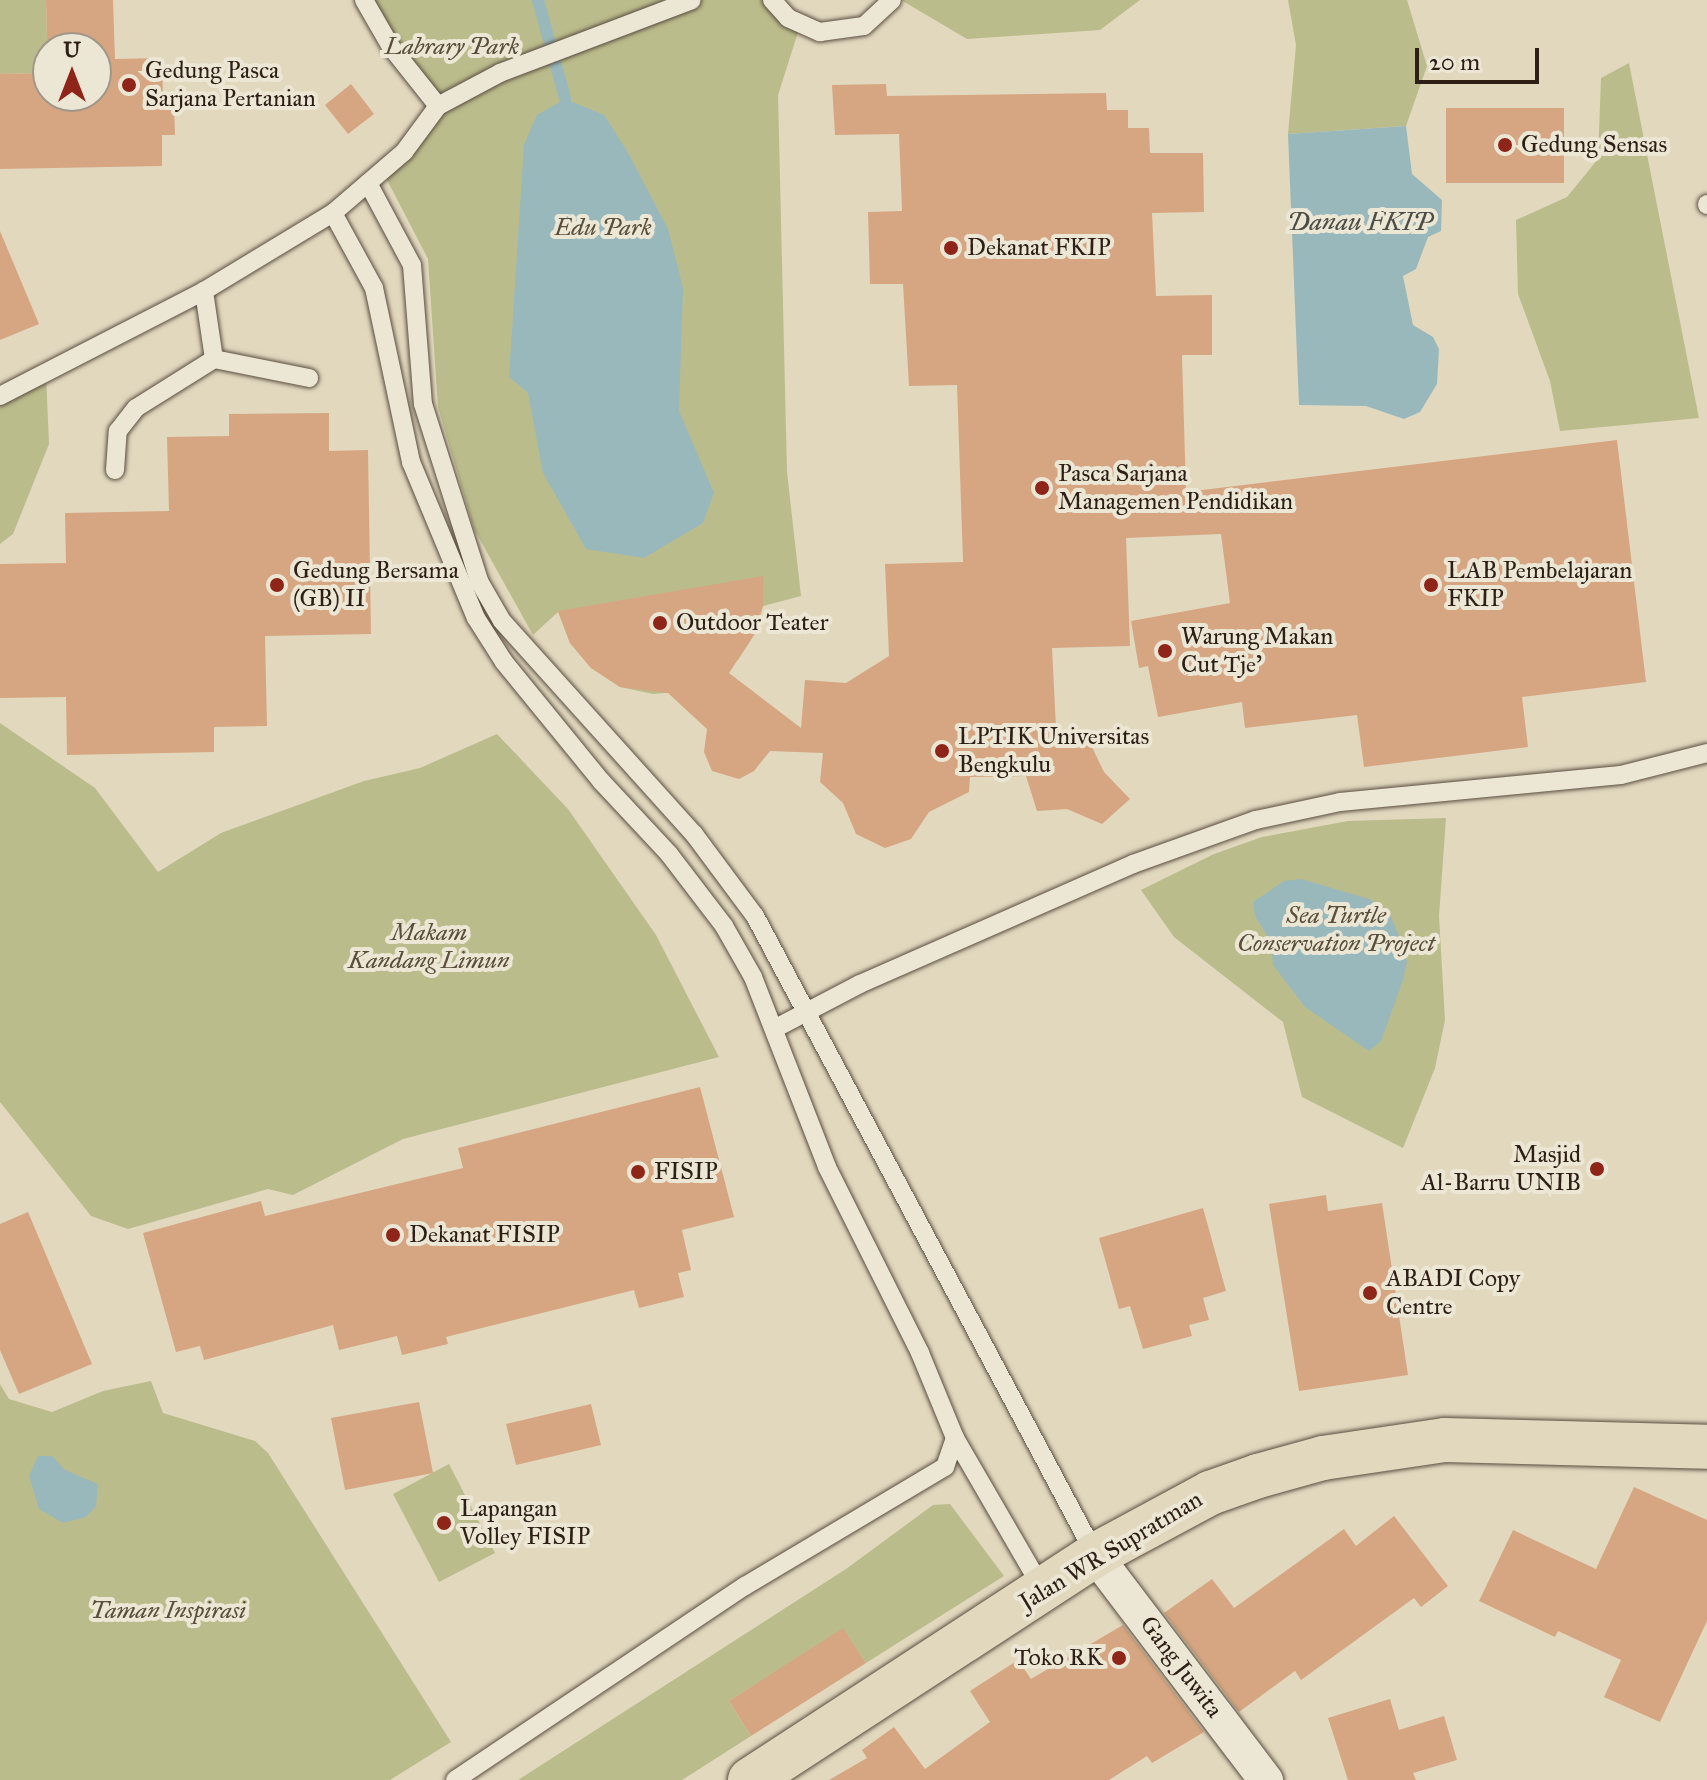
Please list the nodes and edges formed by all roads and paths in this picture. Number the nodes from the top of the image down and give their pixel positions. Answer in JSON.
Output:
{"nodes":[{"id":1,"x":364,"y":0,"type":"edge"},
{"id":2,"x":692,"y":0,"type":"edge"},
{"id":3,"x":772,"y":0,"type":"edge"},
{"id":4,"x":892,"y":0,"type":"edge"},
{"id":5,"x":438,"y":106,"type":"junction"},
{"id":6,"x":368,"y":183,"type":"junction"},
{"id":7,"x":333,"y":213,"type":"junction"},
{"id":8,"x":204,"y":291,"type":"junction"},
{"id":9,"x":214,"y":359,"type":"junction"},
{"id":10,"x":309,"y":378,"type":"dead end"},
{"id":11,"x":0,"y":396,"type":"edge"},
{"id":12,"x":115,"y":470,"type":"dead end"},
{"id":13,"x":1707,"y":753,"type":"edge"},
{"id":14,"x":809,"y":1011,"type":"junction"},
{"id":15,"x":774,"y":1029,"type":"junction"},
{"id":16,"x":955,"y":1438,"type":"junction"},
{"id":17,"x":1707,"y":1447,"type":"edge"},
{"id":18,"x":1095,"y":1555,"type":"junction"},
{"id":19,"x":1043,"y":1590,"type":"junction"},
{"id":20,"x":455,"y":1780,"type":"edge"},
{"id":21,"x":750,"y":1780,"type":"edge"},
{"id":22,"x":1266,"y":1780,"type":"edge"}],
"edges":[{"from":1,"to":5,"type":"lane"},
{"from":2,"to":5,"type":"lane"},
{"from":3,"to":4,"type":"lane"},
{"from":5,"to":6,"type":"lane"},
{"from":6,"to":7,"type":"lane"},
{"from":6,"to":14,"type":"lane"},
{"from":7,"to":8,"type":"lane"},
{"from":7,"to":15,"type":"lane"},
{"from":8,"to":9,"type":"lane"},
{"from":8,"to":11,"type":"lane"},
{"from":9,"to":10,"type":"lane"},
{"from":9,"to":12,"type":"lane"},
{"from":13,"to":14,"type":"lane"},
{"from":14,"to":15,"type":"lane"},
{"from":14,"to":18,"type":"lane"},
{"from":15,"to":16,"type":"lane"},
{"from":16,"to":19,"type":"lane"},
{"from":16,"to":20,"type":"lane"},
{"from":17,"to":18,"type":"highway","name":"Jalan WR Supratman"},
{"from":18,"to":19,"type":"highway","name":"Jalan WR Supratman"},
{"from":18,"to":22,"type":"street","name":"Gang Juwita"},
{"from":19,"to":21,"type":"highway","name":"Jalan WR Supratman"}]}
